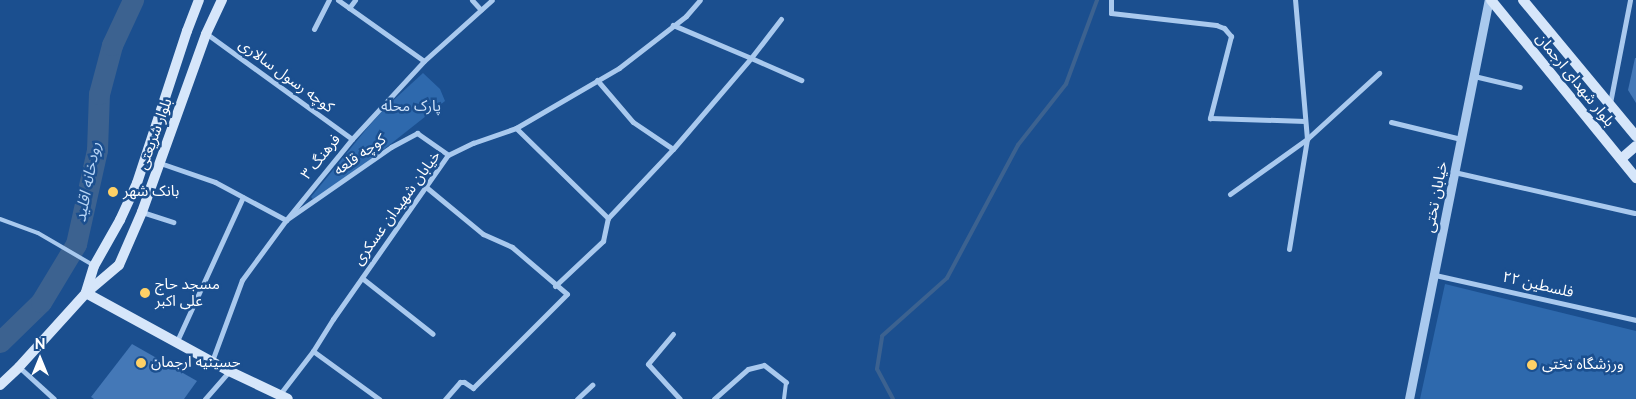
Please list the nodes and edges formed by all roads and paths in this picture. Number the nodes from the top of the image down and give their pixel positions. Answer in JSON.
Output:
{"nodes":[{"id":1,"x":200,"y":0,"type":"edge"},
{"id":2,"x":222,"y":0,"type":"edge"},
{"id":3,"x":329,"y":0,"type":"edge"},
{"id":4,"x":338,"y":0,"type":"edge"},
{"id":5,"x":355,"y":0,"type":"edge"},
{"id":6,"x":472,"y":0,"type":"edge"},
{"id":7,"x":492,"y":0,"type":"edge"},
{"id":8,"x":700,"y":0,"type":"edge"},
{"id":9,"x":1111,"y":0,"type":"edge"},
{"id":10,"x":1296,"y":0,"type":"edge"},
{"id":11,"x":1490,"y":0,"type":"edge"},
{"id":12,"x":1523,"y":0,"type":"edge"},
{"id":13,"x":1630,"y":0,"type":"edge"},
{"id":14,"x":349,"y":8,"type":"junction"},
{"id":15,"x":481,"y":10,"type":"junction"},
{"id":16,"x":781,"y":19,"type":"dead end"},
{"id":17,"x":673,"y":25,"type":"junction"},
{"id":18,"x":314,"y":29,"type":"dead end"},
{"id":19,"x":206,"y":34,"type":"junction"},
{"id":20,"x":751,"y":58,"type":"junction"},
{"id":21,"x":424,"y":61,"type":"junction"},
{"id":22,"x":1378,"y":73,"type":"dead end"},
{"id":23,"x":1474,"y":76,"type":"junction"},
{"id":24,"x":597,"y":80,"type":"junction"},
{"id":25,"x":801,"y":80,"type":"dead end"},
{"id":26,"x":1520,"y":86,"type":"dead end"},
{"id":27,"x":1610,"y":103,"type":"junction"},
{"id":28,"x":1305,"y":121,"type":"junction"},
{"id":29,"x":1391,"y":122,"type":"dead end"},
{"id":30,"x":516,"y":128,"type":"junction"},
{"id":31,"x":1636,"y":136,"type":"edge"},
{"id":32,"x":352,"y":139,"type":"junction"},
{"id":33,"x":1307,"y":139,"type":"junction"},
{"id":34,"x":1461,"y":139,"type":"junction"},
{"id":35,"x":1636,"y":146,"type":"edge"},
{"id":36,"x":673,"y":149,"type":"junction"},
{"id":37,"x":448,"y":155,"type":"junction"},
{"id":38,"x":1621,"y":159,"type":"junction"},
{"id":39,"x":160,"y":163,"type":"junction"},
{"id":40,"x":1454,"y":172,"type":"junction"},
{"id":41,"x":1636,"y":178,"type":"edge"},
{"id":42,"x":426,"y":187,"type":"junction"},
{"id":43,"x":1230,"y":194,"type":"dead end"},
{"id":44,"x":243,"y":197,"type":"junction"},
{"id":45,"x":142,"y":212,"type":"junction"},
{"id":46,"x":1634,"y":213,"type":"dead end"},
{"id":47,"x":608,"y":218,"type":"junction"},
{"id":48,"x":0,"y":219,"type":"edge"},
{"id":49,"x":286,"y":220,"type":"junction"},
{"id":50,"x":173,"y":222,"type":"dead end"},
{"id":51,"x":1289,"y":248,"type":"dead end"},
{"id":52,"x":94,"y":266,"type":"junction"},
{"id":53,"x":1435,"y":275,"type":"junction"},
{"id":54,"x":362,"y":278,"type":"junction"},
{"id":55,"x":555,"y":286,"type":"junction"},
{"id":56,"x":86,"y":293,"type":"junction"},
{"id":57,"x":1636,"y":320,"type":"edge"},
{"id":58,"x":433,"y":334,"type":"dead end"},
{"id":59,"x":672,"y":334,"type":"dead end"},
{"id":60,"x":176,"y":341,"type":"junction"},
{"id":61,"x":313,"y":351,"type":"junction"},
{"id":62,"x":212,"y":361,"type":"junction"},
{"id":63,"x":19,"y":367,"type":"junction"},
{"id":64,"x":229,"y":371,"type":"junction"},
{"id":65,"x":786,"y":382,"type":"joint"},
{"id":66,"x":0,"y":385,"type":"edge"},
{"id":67,"x":592,"y":385,"type":"dead end"},
{"id":68,"x":284,"y":397,"type":"edge"},
{"id":69,"x":54,"y":399,"type":"edge"},
{"id":70,"x":205,"y":399,"type":"edge"},
{"id":71,"x":380,"y":399,"type":"edge"},
{"id":72,"x":445,"y":399,"type":"edge"},
{"id":73,"x":577,"y":399,"type":"edge"},
{"id":74,"x":680,"y":399,"type":"edge"},
{"id":75,"x":714,"y":399,"type":"edge"},
{"id":76,"x":784,"y":399,"type":"edge"},
{"id":77,"x":1409,"y":399,"type":"edge"}],
"edges":[{"from":1,"to":52,"type":"main road"},
{"from":2,"to":19,"type":"main road","name":"بلوار شریعتی"},
{"from":3,"to":18,"type":"street"},
{"from":4,"to":14,"type":"street"},
{"from":5,"to":14,"type":"street"},
{"from":6,"to":15,"type":"street"},
{"from":7,"to":15,"type":"street","name":"فرهنگ ۳"},
{"from":8,"to":17,"type":"street","name":"خیابان شهیدان عسکری"},
{"from":9,"to":28,"type":"street"},
{"from":10,"to":28,"type":"street"},
{"from":11,"to":23,"type":"street","name":"خیابان تختی"},
{"from":11,"to":38,"type":"main road","name":"بلوار شهدای ارجمان"},
{"from":12,"to":27,"type":"main road","name":"بلوار شهدای ارجمان"},
{"from":13,"to":27,"type":"street"},
{"from":14,"to":21,"type":"street"},
{"from":15,"to":21,"type":"street","name":"فرهنگ ۳"},
{"from":16,"to":20,"type":"street"},
{"from":17,"to":20,"type":"street"},
{"from":17,"to":24,"type":"street","name":"خیابان شهیدان عسکری"},
{"from":19,"to":32,"type":"street","name":"کوچه رسول سالاری"},
{"from":19,"to":39,"type":"main road","name":"بلوار شریعتی"},
{"from":20,"to":25,"type":"street"},
{"from":20,"to":36,"type":"street"},
{"from":21,"to":32,"type":"street","name":"فرهنگ ۳"},
{"from":22,"to":33,"type":"street"},
{"from":23,"to":26,"type":"street"},
{"from":23,"to":34,"type":"street","name":"خیابان تختی"},
{"from":24,"to":30,"type":"street","name":"خیابان شهیدان عسکری"},
{"from":24,"to":36,"type":"street"},
{"from":27,"to":31,"type":"main road","name":"بلوار شهدای ارجمان"},
{"from":28,"to":33,"type":"street"},
{"from":29,"to":34,"type":"street"},
{"from":30,"to":37,"type":"street","name":"خیابان شهیدان عسکری"},
{"from":30,"to":47,"type":"street"},
{"from":32,"to":49,"type":"street","name":"فرهنگ ۳"},
{"from":33,"to":43,"type":"street"},
{"from":33,"to":51,"type":"street"},
{"from":34,"to":40,"type":"street","name":"خیابان تختی"},
{"from":35,"to":38,"type":"main road"},
{"from":36,"to":47,"type":"street"},
{"from":37,"to":42,"type":"street","name":"خیابان شهیدان عسکری"},
{"from":37,"to":49,"type":"street","name":"کوچه قلعه"},
{"from":38,"to":41,"type":"main road","name":"بلوار شهدای ارجمان"},
{"from":39,"to":44,"type":"street"},
{"from":39,"to":45,"type":"main road","name":"بلوار شریعتی"},
{"from":40,"to":46,"type":"street"},
{"from":40,"to":53,"type":"street","name":"خیابان تختی"},
{"from":42,"to":54,"type":"street","name":"خیابان شهیدان عسکری"},
{"from":42,"to":55,"type":"street"},
{"from":44,"to":49,"type":"street"},
{"from":44,"to":60,"type":"street"},
{"from":45,"to":50,"type":"street"},
{"from":45,"to":56,"type":"main road","name":"بلوار شریعتی"},
{"from":47,"to":55,"type":"street"},
{"from":48,"to":52,"type":"lane"},
{"from":49,"to":62,"type":"street","name":"فرهنگ ۳"},
{"from":52,"to":56,"type":"main road"},
{"from":53,"to":57,"type":"street","name":"فلسطین ۲۲"},
{"from":53,"to":77,"type":"street","name":"خیابان تختی"},
{"from":54,"to":58,"type":"street"},
{"from":54,"to":61,"type":"street","name":"خیابان شهیدان عسکری"},
{"from":55,"to":72,"type":"street"},
{"from":56,"to":60,"type":"main road"},
{"from":56,"to":63,"type":"main road","name":"بلوار شریعتی"},
{"from":59,"to":74,"type":"street"},
{"from":60,"to":62,"type":"main road"},
{"from":61,"to":68,"type":"street","name":"خیابان شهیدان عسکری"},
{"from":61,"to":71,"type":"street"},
{"from":62,"to":64,"type":"main road"},
{"from":63,"to":66,"type":"main road","name":"بلوار شریعتی"},
{"from":63,"to":69,"type":"street"},
{"from":64,"to":68,"type":"main road"},
{"from":64,"to":70,"type":"street"},
{"from":65,"to":75,"type":"street"},
{"from":65,"to":76,"type":"lane"},
{"from":67,"to":73,"type":"street"}]}
